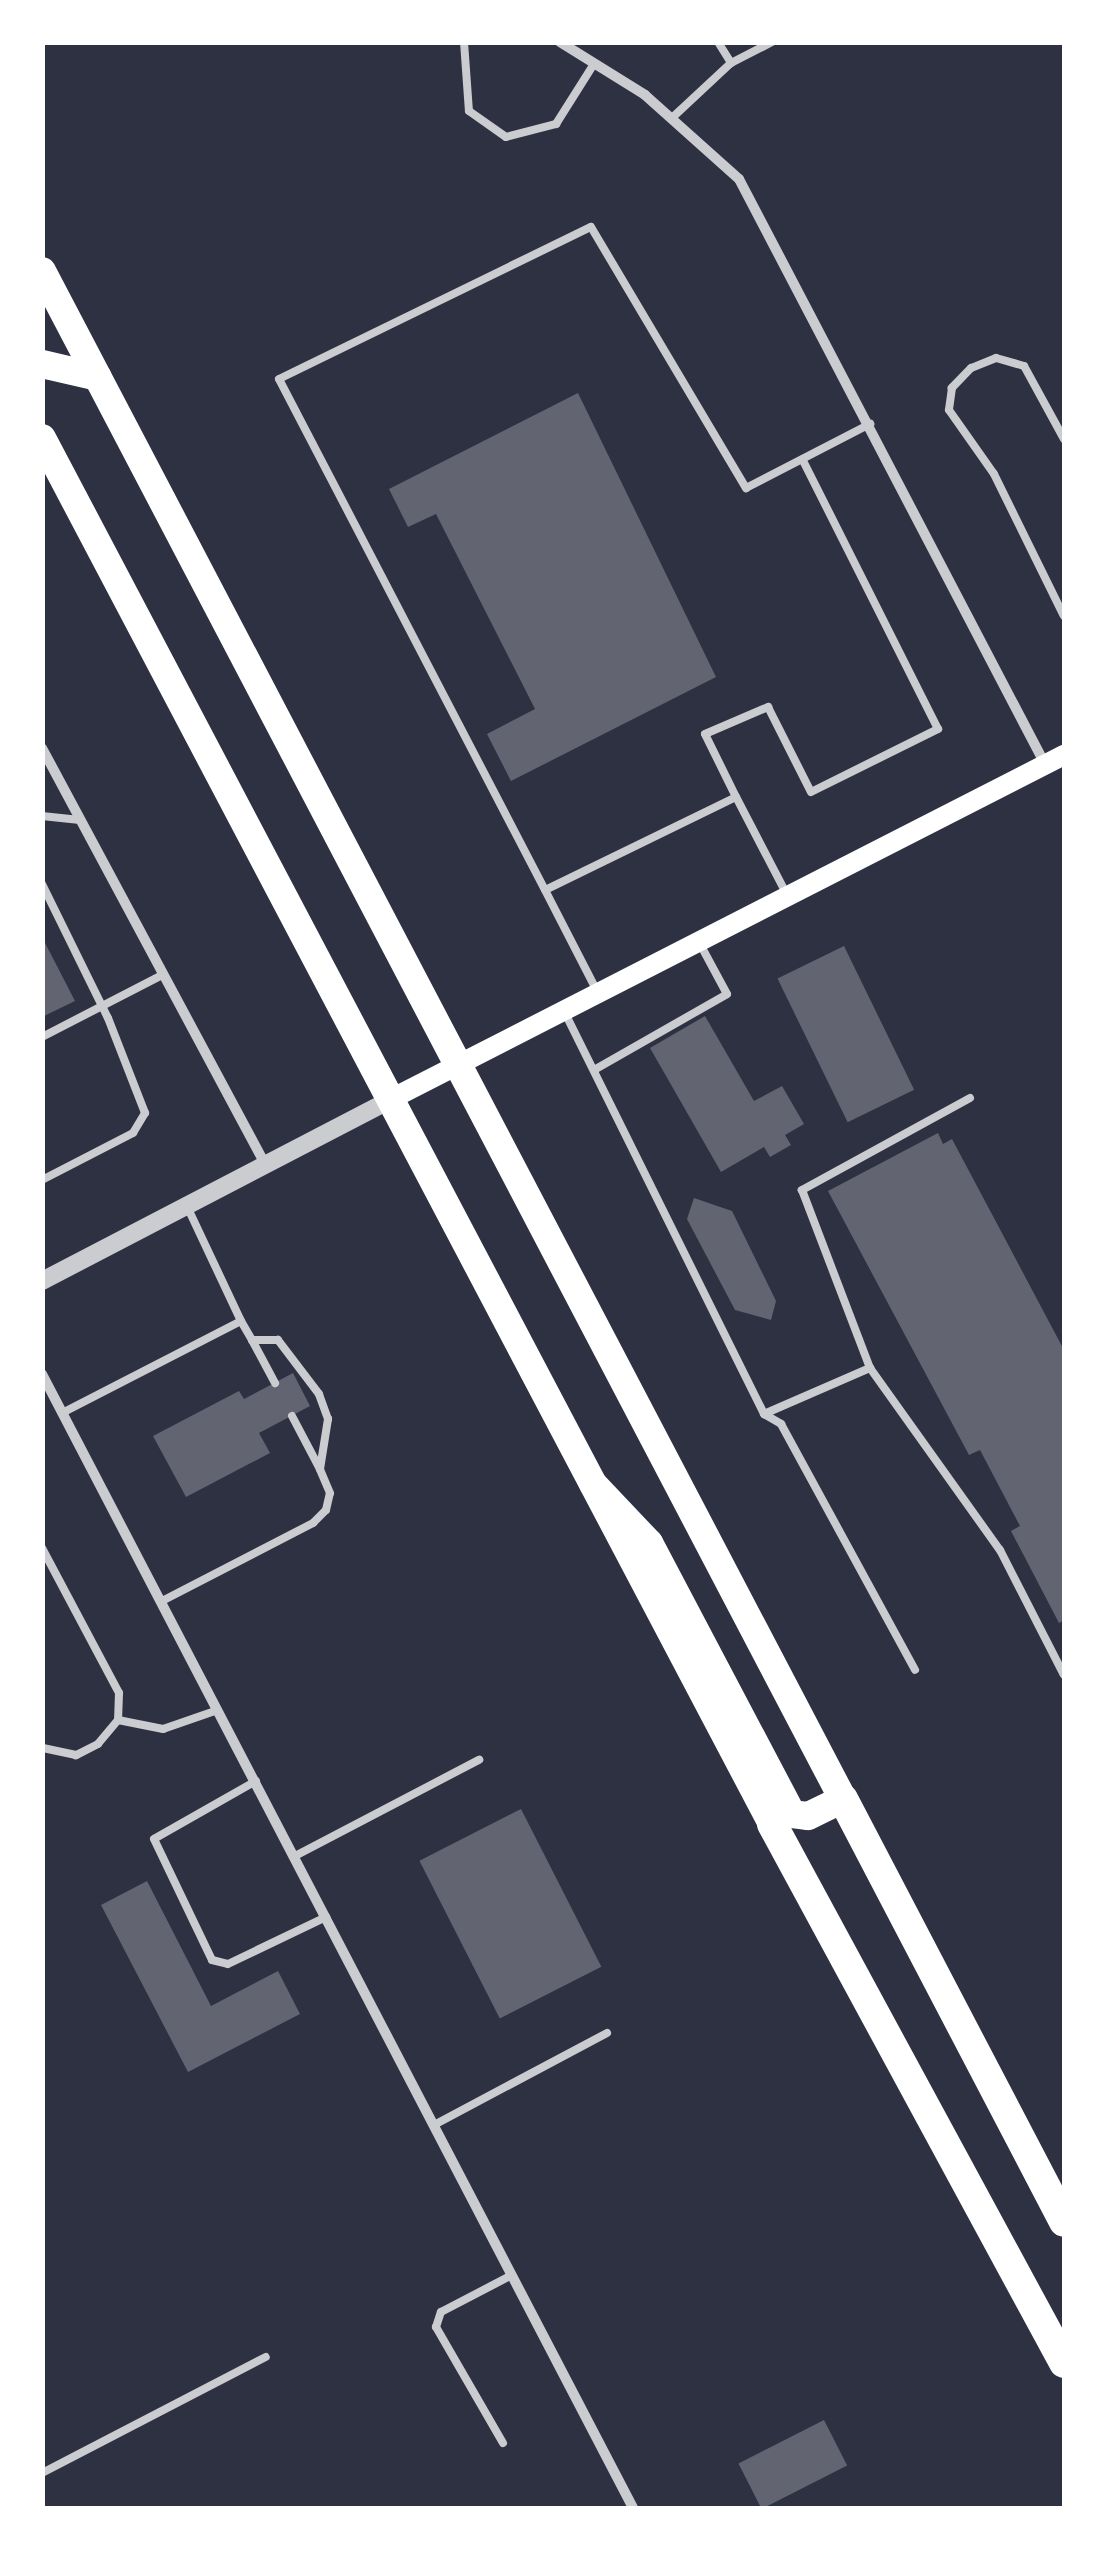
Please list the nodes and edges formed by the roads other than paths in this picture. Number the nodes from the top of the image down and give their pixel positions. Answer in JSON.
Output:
{"nodes":[{"id":1,"x":464,"y":42,"type":"edge"},
{"id":2,"x":560,"y":42,"type":"edge"},
{"id":3,"x":718,"y":42,"type":"edge"},
{"id":4,"x":772,"y":42,"type":"edge"},
{"id":5,"x":594,"y":64,"type":"junction"},
{"id":6,"x":731,"y":64,"type":"junction"},
{"id":7,"x":672,"y":117,"type":"junction"},
{"id":8,"x":42,"y":271,"type":"edge"},
{"id":9,"x":42,"y":364,"type":"edge"},
{"id":10,"x":98,"y":376,"type":"junction"},
{"id":11,"x":870,"y":424,"type":"junction"},
{"id":12,"x":42,"y":438,"type":"edge"},
{"id":13,"x":1064,"y":440,"type":"edge"},
{"id":14,"x":802,"y":459,"type":"junction"},
{"id":15,"x":1064,"y":616,"type":"edge"},
{"id":16,"x":42,"y":748,"type":"edge"},
{"id":17,"x":1055,"y":760,"type":"edge"},
{"id":18,"x":736,"y":797,"type":"junction"},
{"id":19,"x":42,"y":816,"type":"edge"},
{"id":20,"x":80,"y":820,"type":"junction"},
{"id":21,"x":42,"y":884,"type":"edge"},
{"id":22,"x":545,"y":890,"type":"junction"},
{"id":23,"x":788,"y":897,"type":"junction"},
{"id":24,"x":699,"y":942,"type":"junction"},
{"id":25,"x":162,"y":975,"type":"junction"},
{"id":26,"x":598,"y":994,"type":"junction"},
{"id":27,"x":102,"y":1006,"type":"junction"},
{"id":28,"x":564,"y":1011,"type":"junction"},
{"id":29,"x":42,"y":1037,"type":"edge"},
{"id":30,"x":460,"y":1064,"type":"junction"},
{"id":31,"x":594,"y":1070,"type":"junction"},
{"id":32,"x":394,"y":1098,"type":"junction"},
{"id":33,"x":970,"y":1098,"type":"dead end"},
{"id":34,"x":266,"y":1166,"type":"junction"},
{"id":35,"x":42,"y":1180,"type":"edge"},
{"id":36,"x":187,"y":1206,"type":"junction"},
{"id":37,"x":42,"y":1281,"type":"edge"},
{"id":38,"x":241,"y":1321,"type":"junction"},
{"id":39,"x":252,"y":1340,"type":"junction"},
{"id":40,"x":870,"y":1368,"type":"junction"},
{"id":41,"x":42,"y":1374,"type":"edge"},
{"id":42,"x":275,"y":1383,"type":"dead end"},
{"id":43,"x":64,"y":1412,"type":"junction"},
{"id":44,"x":764,"y":1414,"type":"junction"},
{"id":45,"x":292,"y":1416,"type":"dead end"},
{"id":46,"x":320,"y":1469,"type":"junction"},
{"id":47,"x":593,"y":1484,"type":"junction"},
{"id":48,"x":42,"y":1548,"type":"edge"},
{"id":49,"x":162,"y":1601,"type":"junction"},
{"id":50,"x":916,"y":1670,"type":"dead end"},
{"id":51,"x":1064,"y":1675,"type":"edge"},
{"id":52,"x":218,"y":1710,"type":"junction"},
{"id":53,"x":118,"y":1720,"type":"junction"},
{"id":54,"x":42,"y":1748,"type":"edge"},
{"id":55,"x":479,"y":1760,"type":"dead end"},
{"id":56,"x":256,"y":1782,"type":"junction"},
{"id":57,"x":842,"y":1800,"type":"junction"},
{"id":58,"x":772,"y":1824,"type":"joint"},
{"id":59,"x":294,"y":1856,"type":"junction"},
{"id":60,"x":326,"y":1917,"type":"junction"},
{"id":61,"x":608,"y":2033,"type":"dead end"},
{"id":62,"x":434,"y":2125,"type":"junction"},
{"id":63,"x":1064,"y":2222,"type":"edge"},
{"id":64,"x":512,"y":2276,"type":"junction"},
{"id":65,"x":266,"y":2357,"type":"dead end"},
{"id":66,"x":1064,"y":2363,"type":"edge"},
{"id":67,"x":503,"y":2443,"type":"dead end"},
{"id":68,"x":42,"y":2473,"type":"edge"},
{"id":69,"x":632,"y":2508,"type":"edge"}],
"edges":[{"from":1,"to":5,"type":"lane"},
{"from":2,"to":5,"type":"street"},
{"from":3,"to":6,"type":"lane"},
{"from":4,"to":6,"type":"lane"},
{"from":5,"to":7,"type":"street"},
{"from":6,"to":7,"type":"lane"},
{"from":7,"to":11,"type":"street"},
{"from":8,"to":10,"type":"highway"},
{"from":9,"to":10,"type":"highway"},
{"from":10,"to":30,"type":"highway"},
{"from":11,"to":14,"type":"lane"},
{"from":11,"to":17,"type":"street"},
{"from":12,"to":32,"type":"highway"},
{"from":13,"to":15,"type":"lane"},
{"from":14,"to":18,"type":"lane"},
{"from":14,"to":22,"type":"lane"},
{"from":16,"to":20,"type":"street"},
{"from":17,"to":23,"type":"main road"},
{"from":18,"to":22,"type":"lane"},
{"from":18,"to":23,"type":"lane"},
{"from":19,"to":20,"type":"lane"},
{"from":20,"to":25,"type":"street"},
{"from":21,"to":27,"type":"lane"},
{"from":22,"to":26,"type":"lane"},
{"from":23,"to":24,"type":"main road"},
{"from":24,"to":26,"type":"main road"},
{"from":24,"to":31,"type":"lane"},
{"from":25,"to":27,"type":"lane"},
{"from":25,"to":34,"type":"street"},
{"from":26,"to":28,"type":"main road"},
{"from":27,"to":29,"type":"lane"},
{"from":27,"to":35,"type":"lane"},
{"from":28,"to":30,"type":"main road"},
{"from":28,"to":31,"type":"lane"},
{"from":30,"to":32,"type":"main road"},
{"from":30,"to":57,"type":"highway"},
{"from":31,"to":44,"type":"lane"},
{"from":32,"to":34,"type":"street"},
{"from":32,"to":47,"type":"highway"},
{"from":33,"to":40,"type":"lane"},
{"from":34,"to":36,"type":"street"},
{"from":36,"to":37,"type":"street"},
{"from":36,"to":38,"type":"lane"},
{"from":38,"to":39,"type":"lane"},
{"from":38,"to":43,"type":"lane"},
{"from":39,"to":42,"type":"lane"},
{"from":39,"to":46,"type":"lane"},
{"from":40,"to":44,"type":"lane"},
{"from":40,"to":51,"type":"lane"},
{"from":41,"to":43,"type":"street"},
{"from":43,"to":49,"type":"street"},
{"from":44,"to":50,"type":"lane"},
{"from":45,"to":46,"type":"lane"},
{"from":46,"to":49,"type":"lane"},
{"from":47,"to":57,"type":"highway"},
{"from":47,"to":58,"type":"highway"},
{"from":48,"to":53,"type":"lane"},
{"from":49,"to":52,"type":"street"},
{"from":52,"to":53,"type":"lane"},
{"from":52,"to":56,"type":"street"},
{"from":53,"to":54,"type":"lane"},
{"from":55,"to":59,"type":"lane"},
{"from":56,"to":59,"type":"street"},
{"from":56,"to":60,"type":"lane"},
{"from":57,"to":63,"type":"highway"},
{"from":58,"to":66,"type":"highway"},
{"from":59,"to":60,"type":"street"},
{"from":60,"to":62,"type":"street"},
{"from":61,"to":62,"type":"lane"},
{"from":62,"to":64,"type":"street"},
{"from":64,"to":67,"type":"lane"},
{"from":64,"to":69,"type":"street"},
{"from":65,"to":68,"type":"lane"}]}
